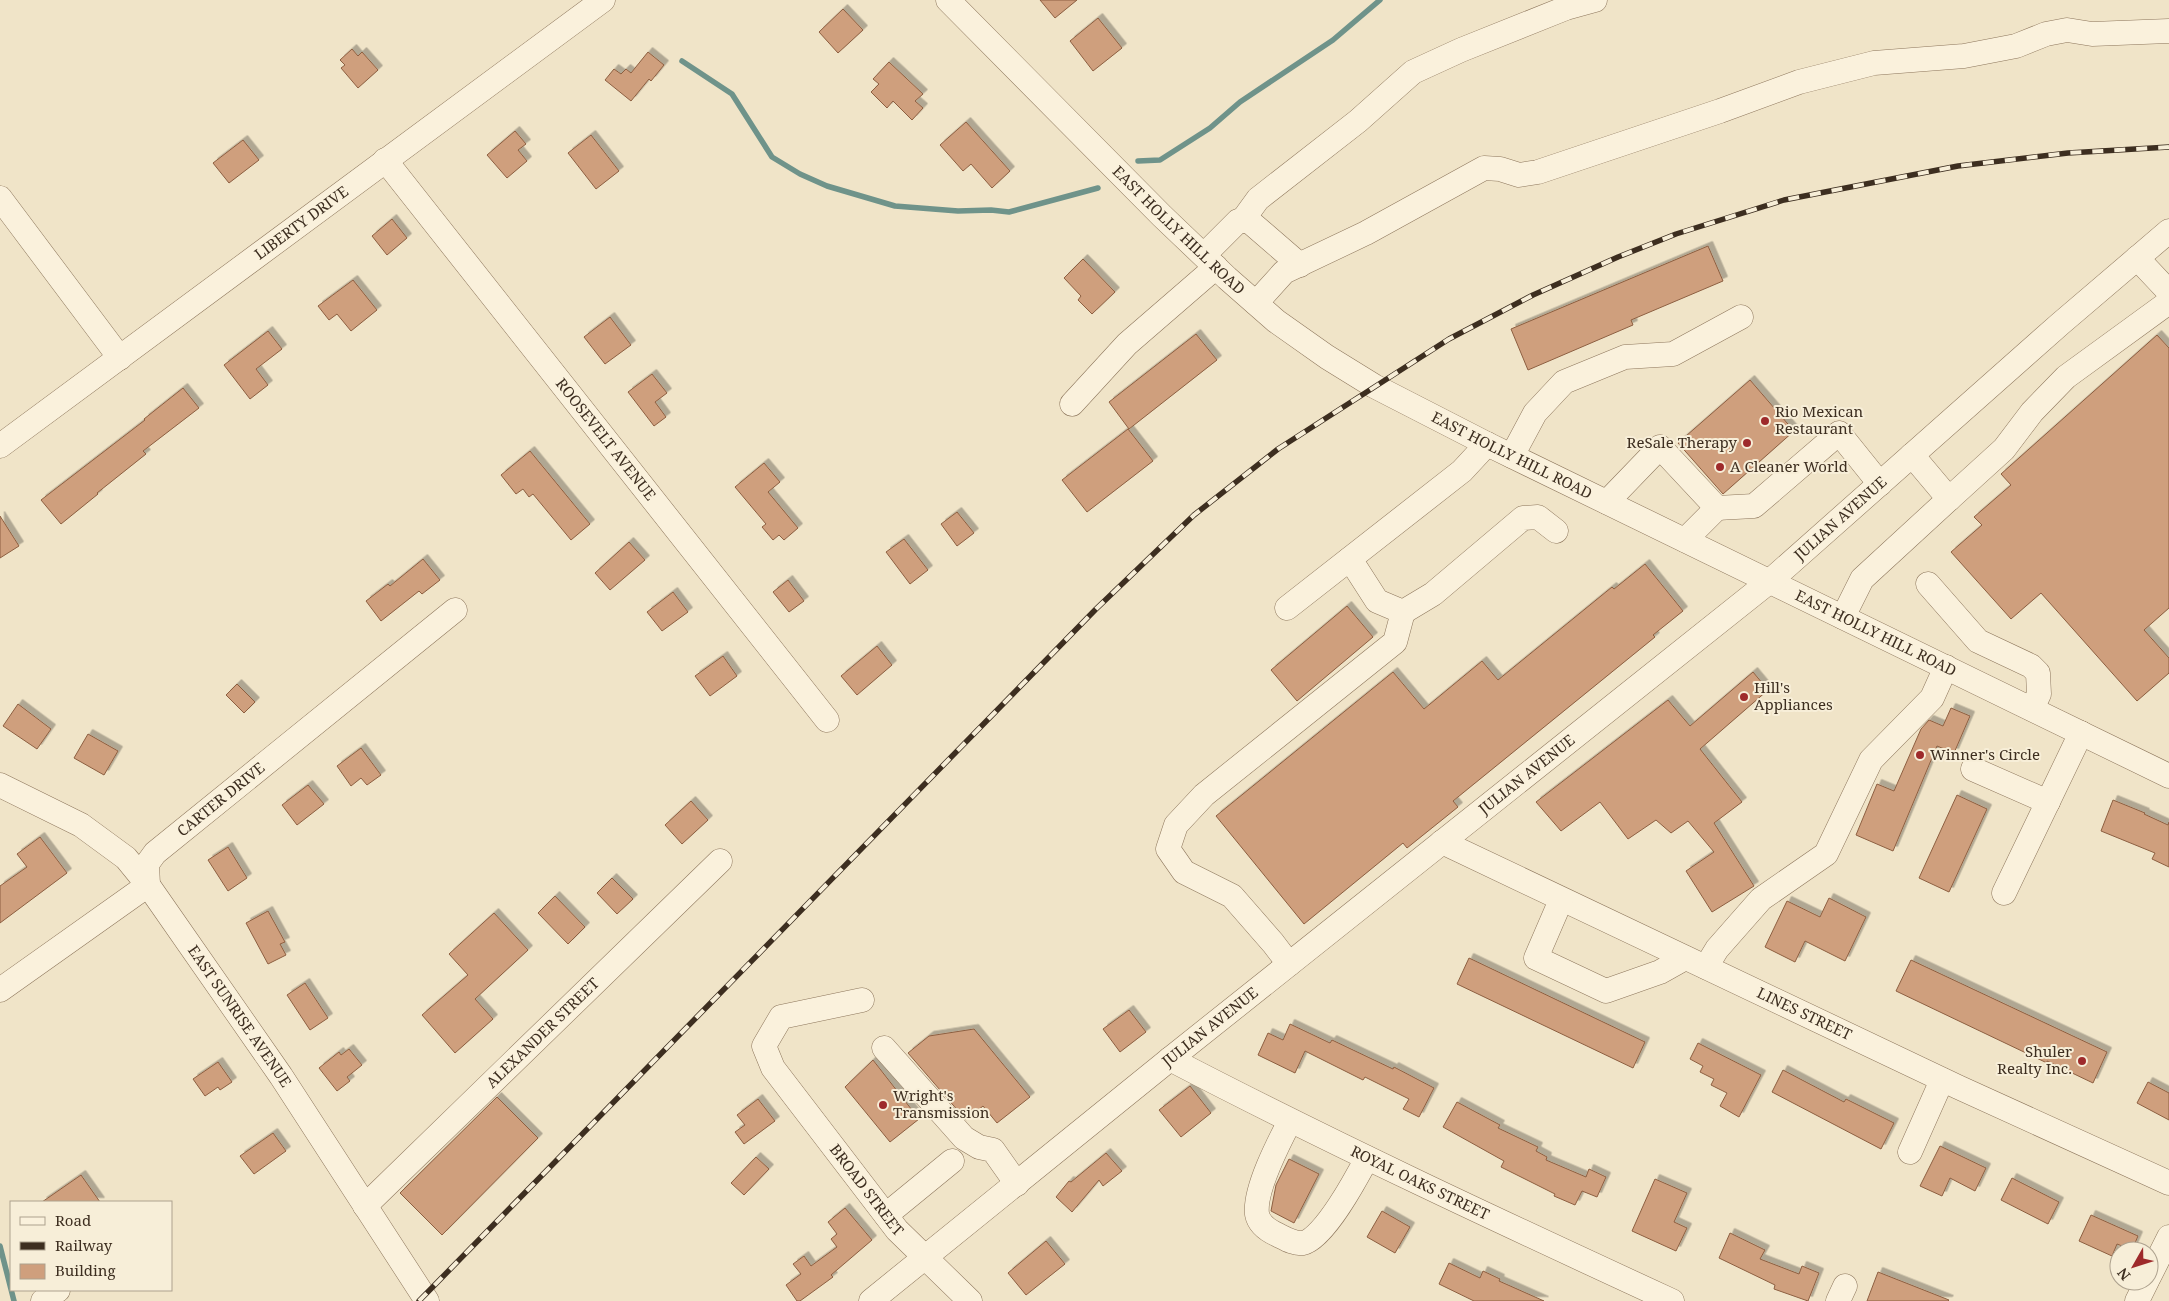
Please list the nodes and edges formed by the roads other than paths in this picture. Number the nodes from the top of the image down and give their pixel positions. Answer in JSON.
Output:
{"nodes":[{"id":1,"x":948,"y":0,"type":"edge"},
{"id":2,"x":1595,"y":0,"type":"edge"},
{"id":3,"x":588,"y":4,"type":"edge"},
{"id":4,"x":2169,"y":31,"type":"edge"},
{"id":5,"x":385,"y":160,"type":"junction"},
{"id":6,"x":0,"y":198,"type":"edge"},
{"id":7,"x":1242,"y":221,"type":"junction"},
{"id":8,"x":2169,"y":231,"type":"edge"},
{"id":9,"x":2138,"y":258,"type":"junction"},
{"id":10,"x":1210,"y":261,"type":"junction"},
{"id":11,"x":1300,"y":265,"type":"junction"},
{"id":12,"x":2169,"y":292,"type":"edge"},
{"id":13,"x":2169,"y":302,"type":"edge"},
{"id":14,"x":1256,"y":303,"type":"junction"},
{"id":15,"x":1741,"y":317,"type":"dead end"},
{"id":16,"x":120,"y":358,"type":"junction"},
{"id":17,"x":1072,"y":404,"type":"dead end"},
{"id":18,"x":1488,"y":444,"type":"junction"},
{"id":19,"x":0,"y":446,"type":"edge"},
{"id":20,"x":1512,"y":456,"type":"junction"},
{"id":21,"x":1912,"y":456,"type":"junction"},
{"id":22,"x":1880,"y":484,"type":"junction"},
{"id":23,"x":1949,"y":499,"type":"junction"},
{"id":24,"x":1607,"y":502,"type":"junction"},
{"id":25,"x":1717,"y":508,"type":"junction"},
{"id":26,"x":1556,"y":531,"type":"dead end"},
{"id":27,"x":1685,"y":540,"type":"junction"},
{"id":28,"x":1350,"y":559,"type":"junction"},
{"id":29,"x":1770,"y":581,"type":"junction"},
{"id":30,"x":1928,"y":584,"type":"dead end"},
{"id":31,"x":1287,"y":608,"type":"dead end"},
{"id":32,"x":454,"y":610,"type":"dead end"},
{"id":33,"x":1402,"y":612,"type":"junction"},
{"id":34,"x":1843,"y":617,"type":"junction"},
{"id":35,"x":1946,"y":667,"type":"junction"},
{"id":36,"x":2032,"y":709,"type":"junction"},
{"id":37,"x":827,"y":720,"type":"dead end"},
{"id":38,"x":2081,"y":733,"type":"junction"},
{"id":39,"x":1973,"y":769,"type":"dead end"},
{"id":40,"x":2169,"y":776,"type":"edge"},
{"id":41,"x":0,"y":785,"type":"edge"},
{"id":42,"x":2048,"y":802,"type":"junction"},
{"id":43,"x":1442,"y":842,"type":"junction"},
{"id":44,"x":720,"y":861,"type":"dead end"},
{"id":45,"x":148,"y":885,"type":"junction"},
{"id":46,"x":2004,"y":894,"type":"dead end"},
{"id":47,"x":1562,"y":900,"type":"junction"},
{"id":48,"x":1696,"y":963,"type":"junction"},
{"id":49,"x":1289,"y":964,"type":"junction"},
{"id":50,"x":0,"y":990,"type":"edge"},
{"id":51,"x":862,"y":1000,"type":"dead end"},
{"id":52,"x":884,"y":1048,"type":"dead end"},
{"id":53,"x":1170,"y":1059,"type":"junction"},
{"id":54,"x":1942,"y":1080,"type":"junction"},
{"id":55,"x":1290,"y":1121,"type":"junction"},
{"id":56,"x":1910,"y":1152,"type":"dead end"},
{"id":57,"x":1367,"y":1158,"type":"junction"},
{"id":58,"x":952,"y":1161,"type":"dead end"},
{"id":59,"x":2169,"y":1183,"type":"edge"},
{"id":60,"x":1017,"y":1184,"type":"junction"},
{"id":61,"x":365,"y":1206,"type":"junction"},
{"id":62,"x":886,"y":1215,"type":"junction"},
{"id":63,"x":2169,"y":1237,"type":"edge"},
{"id":64,"x":2159,"y":1257,"type":"edge"},
{"id":65,"x":926,"y":1258,"type":"junction"},
{"id":66,"x":57,"y":1291,"type":"edge"},
{"id":67,"x":43,"y":1301,"type":"edge"},
{"id":68,"x":426,"y":1301,"type":"edge"},
{"id":69,"x":871,"y":1301,"type":"edge"},
{"id":70,"x":970,"y":1301,"type":"edge"},
{"id":71,"x":1672,"y":1301,"type":"edge"}],
"edges":[{"from":1,"to":10,"type":"street","name":"EAST HOLLY HILL ROAD"},
{"from":2,"to":7,"type":"street"},
{"from":3,"to":5,"type":"street","name":"LIBERTY DRIVE"},
{"from":4,"to":11,"type":"street"},
{"from":5,"to":16,"type":"street","name":"LIBERTY DRIVE"},
{"from":5,"to":37,"type":"street","name":"ROOSEVELT AVENUE"},
{"from":6,"to":16,"type":"street"},
{"from":7,"to":10,"type":"street"},
{"from":7,"to":11,"type":"street"},
{"from":8,"to":9,"type":"street","name":"JULIAN AVENUE"},
{"from":9,"to":12,"type":"street"},
{"from":9,"to":21,"type":"street","name":"JULIAN AVENUE"},
{"from":10,"to":14,"type":"street","name":"EAST HOLLY HILL ROAD"},
{"from":10,"to":17,"type":"street"},
{"from":11,"to":14,"type":"street"},
{"from":13,"to":23,"type":"street"},
{"from":14,"to":18,"type":"street","name":"EAST HOLLY HILL ROAD"},
{"from":15,"to":20,"type":"street"},
{"from":16,"to":19,"type":"street","name":"LIBERTY DRIVE"},
{"from":18,"to":20,"type":"street","name":"EAST HOLLY HILL ROAD"},
{"from":18,"to":28,"type":"street"},
{"from":20,"to":24,"type":"street","name":"EAST HOLLY HILL ROAD"},
{"from":21,"to":22,"type":"street","name":"JULIAN AVENUE"},
{"from":21,"to":23,"type":"street"},
{"from":22,"to":25,"type":"street"},
{"from":22,"to":29,"type":"street","name":"JULIAN AVENUE"},
{"from":23,"to":34,"type":"street"},
{"from":24,"to":25,"type":"street"},
{"from":24,"to":27,"type":"street","name":"EAST HOLLY HILL ROAD"},
{"from":25,"to":27,"type":"street"},
{"from":26,"to":33,"type":"street"},
{"from":27,"to":29,"type":"street","name":"EAST HOLLY HILL ROAD"},
{"from":28,"to":31,"type":"street"},
{"from":28,"to":33,"type":"street"},
{"from":29,"to":34,"type":"street","name":"EAST HOLLY HILL ROAD"},
{"from":29,"to":43,"type":"street","name":"JULIAN AVENUE"},
{"from":30,"to":36,"type":"street"},
{"from":32,"to":45,"type":"street","name":"CARTER DRIVE"},
{"from":33,"to":49,"type":"street"},
{"from":34,"to":35,"type":"street","name":"EAST HOLLY HILL ROAD"},
{"from":35,"to":36,"type":"street","name":"EAST HOLLY HILL ROAD"},
{"from":35,"to":48,"type":"street"},
{"from":36,"to":38,"type":"street","name":"EAST HOLLY HILL ROAD"},
{"from":38,"to":40,"type":"street","name":"EAST HOLLY HILL ROAD"},
{"from":38,"to":42,"type":"street"},
{"from":39,"to":42,"type":"street"},
{"from":41,"to":45,"type":"street","name":"EAST SUNRISE AVENUE"},
{"from":42,"to":46,"type":"street"},
{"from":43,"to":47,"type":"street","name":"LINES STREET"},
{"from":43,"to":49,"type":"street","name":"JULIAN AVENUE"},
{"from":44,"to":61,"type":"street","name":"ALEXANDER STREET"},
{"from":45,"to":50,"type":"street"},
{"from":45,"to":61,"type":"street","name":"EAST SUNRISE AVENUE"},
{"from":47,"to":48,"type":"street","name":"LINES STREET"},
{"from":47,"to":48,"type":"street"},
{"from":48,"to":54,"type":"street","name":"LINES STREET"},
{"from":49,"to":53,"type":"street","name":"JULIAN AVENUE"},
{"from":51,"to":62,"type":"street","name":"BROAD STREET"},
{"from":52,"to":60,"type":"street"},
{"from":53,"to":55,"type":"street","name":"ROYAL OAKS STREET"},
{"from":53,"to":60,"type":"street","name":"JULIAN AVENUE"},
{"from":54,"to":56,"type":"street"},
{"from":54,"to":59,"type":"street","name":"LINES STREET"},
{"from":55,"to":57,"type":"street","name":"ROYAL OAKS STREET"},
{"from":55,"to":57,"type":"street"},
{"from":57,"to":71,"type":"street","name":"ROYAL OAKS STREET"},
{"from":58,"to":62,"type":"street"},
{"from":60,"to":65,"type":"street","name":"JULIAN AVENUE"},
{"from":61,"to":68,"type":"street","name":"EAST SUNRISE AVENUE"},
{"from":62,"to":65,"type":"street","name":"BROAD STREET"},
{"from":63,"to":64,"type":"street"},
{"from":65,"to":69,"type":"street","name":"JULIAN AVENUE"},
{"from":65,"to":70,"type":"street","name":"BROAD STREET"},
{"from":66,"to":67,"type":"street"}]}
